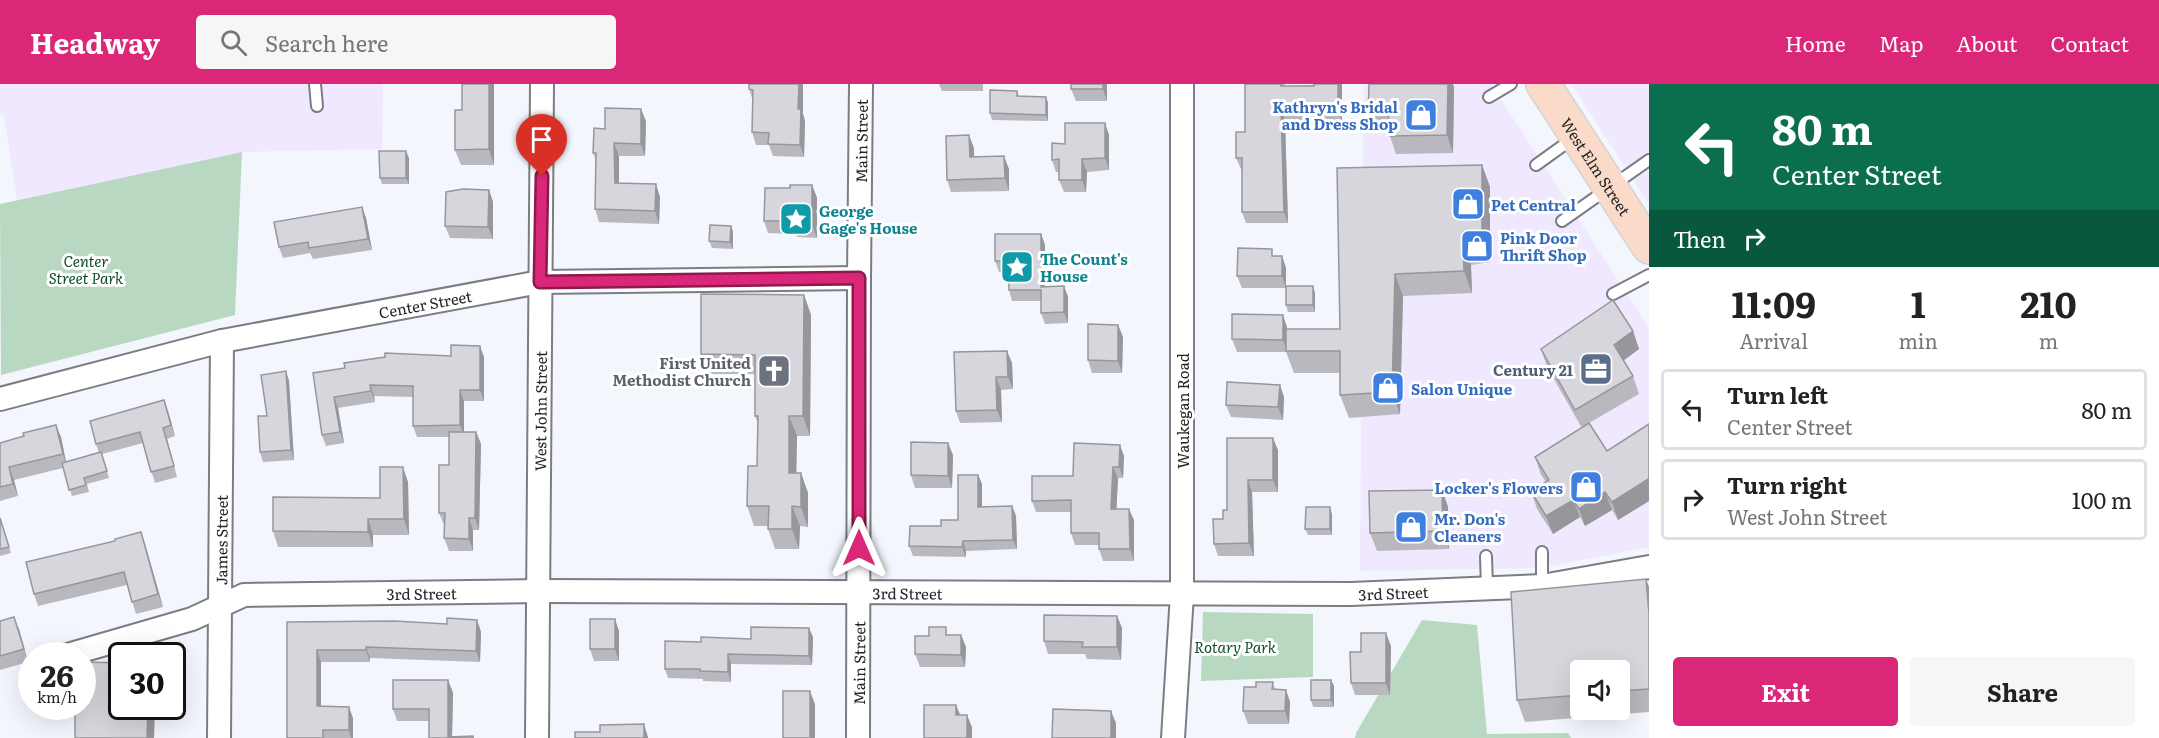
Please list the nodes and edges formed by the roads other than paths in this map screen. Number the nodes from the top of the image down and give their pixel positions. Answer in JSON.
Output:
{"nodes":[{"id":1,"x":315,"y":84,"type":"edge"},
{"id":2,"x":542,"y":84,"type":"edge"},
{"id":3,"x":861,"y":84,"type":"edge"},
{"id":4,"x":1182,"y":84,"type":"edge"},
{"id":5,"x":1511,"y":84,"type":"edge"},
{"id":6,"x":1543,"y":84,"type":"edge"},
{"id":7,"x":1489,"y":97,"type":"dead end"},
{"id":8,"x":317,"y":106,"type":"dead end"},
{"id":9,"x":1576,"y":136,"type":"junction"},
{"id":10,"x":1649,"y":160,"type":"edge"},
{"id":11,"x":1536,"y":165,"type":"dead end"},
{"id":12,"x":1610,"y":187,"type":"junction"},
{"id":13,"x":1562,"y":221,"type":"dead end"},
{"id":14,"x":1649,"y":247,"type":"edge"},
{"id":15,"x":1649,"y":274,"type":"edge"},
{"id":16,"x":859,"y":278,"type":"junction"},
{"id":17,"x":540,"y":282,"type":"junction"},
{"id":18,"x":1613,"y":294,"type":"dead end"},
{"id":19,"x":222,"y":341,"type":"junction"},
{"id":20,"x":0,"y":399,"type":"edge"},
{"id":21,"x":1542,"y":552,"type":"dead end"},
{"id":22,"x":1486,"y":556,"type":"dead end"},
{"id":23,"x":1649,"y":567,"type":"edge"},
{"id":24,"x":1542,"y":586,"type":"junction"},
{"id":25,"x":1487,"y":588,"type":"junction"},
{"id":26,"x":538,"y":591,"type":"junction"},
{"id":27,"x":859,"y":593,"type":"junction"},
{"id":28,"x":1182,"y":594,"type":"junction"},
{"id":29,"x":220,"y":606,"type":"junction"},
{"id":30,"x":96,"y":647,"type":"edge"},
{"id":31,"x":219,"y":738,"type":"edge"},
{"id":32,"x":537,"y":738,"type":"edge"},
{"id":33,"x":858,"y":738,"type":"edge"},
{"id":34,"x":1173,"y":738,"type":"edge"}],
"edges":[{"from":1,"to":8,"type":"lane"},
{"from":2,"to":17,"type":"street","name":"West John Street"},
{"from":3,"to":16,"type":"street","name":"Main Street"},
{"from":4,"to":28,"type":"street","name":"Waukegan Road"},
{"from":5,"to":7,"type":"lane"},
{"from":6,"to":9,"type":"main road","name":"West Elm Street"},
{"from":9,"to":11,"type":"lane"},
{"from":9,"to":12,"type":"main road","name":"West Elm Street"},
{"from":10,"to":12,"type":"lane"},
{"from":12,"to":13,"type":"lane"},
{"from":12,"to":14,"type":"main road","name":"West Elm Street"},
{"from":15,"to":18,"type":"lane"},
{"from":16,"to":17,"type":"street","name":"Center Street"},
{"from":16,"to":27,"type":"street","name":"Main Street"},
{"from":17,"to":19,"type":"street","name":"Center Street"},
{"from":17,"to":26,"type":"street","name":"West John Street"},
{"from":19,"to":20,"type":"street","name":"Center Street"},
{"from":19,"to":29,"type":"street","name":"James Street"},
{"from":21,"to":24,"type":"lane"},
{"from":22,"to":25,"type":"lane"},
{"from":23,"to":24,"type":"street","name":"3rd Street"},
{"from":24,"to":25,"type":"street","name":"3rd Street"},
{"from":25,"to":28,"type":"street","name":"3rd Street"},
{"from":26,"to":27,"type":"street","name":"3rd Street"},
{"from":26,"to":29,"type":"street","name":"3rd Street"},
{"from":26,"to":32,"type":"street","name":"West John Street"},
{"from":27,"to":28,"type":"street","name":"3rd Street"},
{"from":27,"to":33,"type":"street","name":"Main Street"},
{"from":28,"to":34,"type":"street","name":"Waukegan Road"},
{"from":29,"to":30,"type":"street","name":"3rd Street"},
{"from":29,"to":31,"type":"street","name":"James Street"}]}
